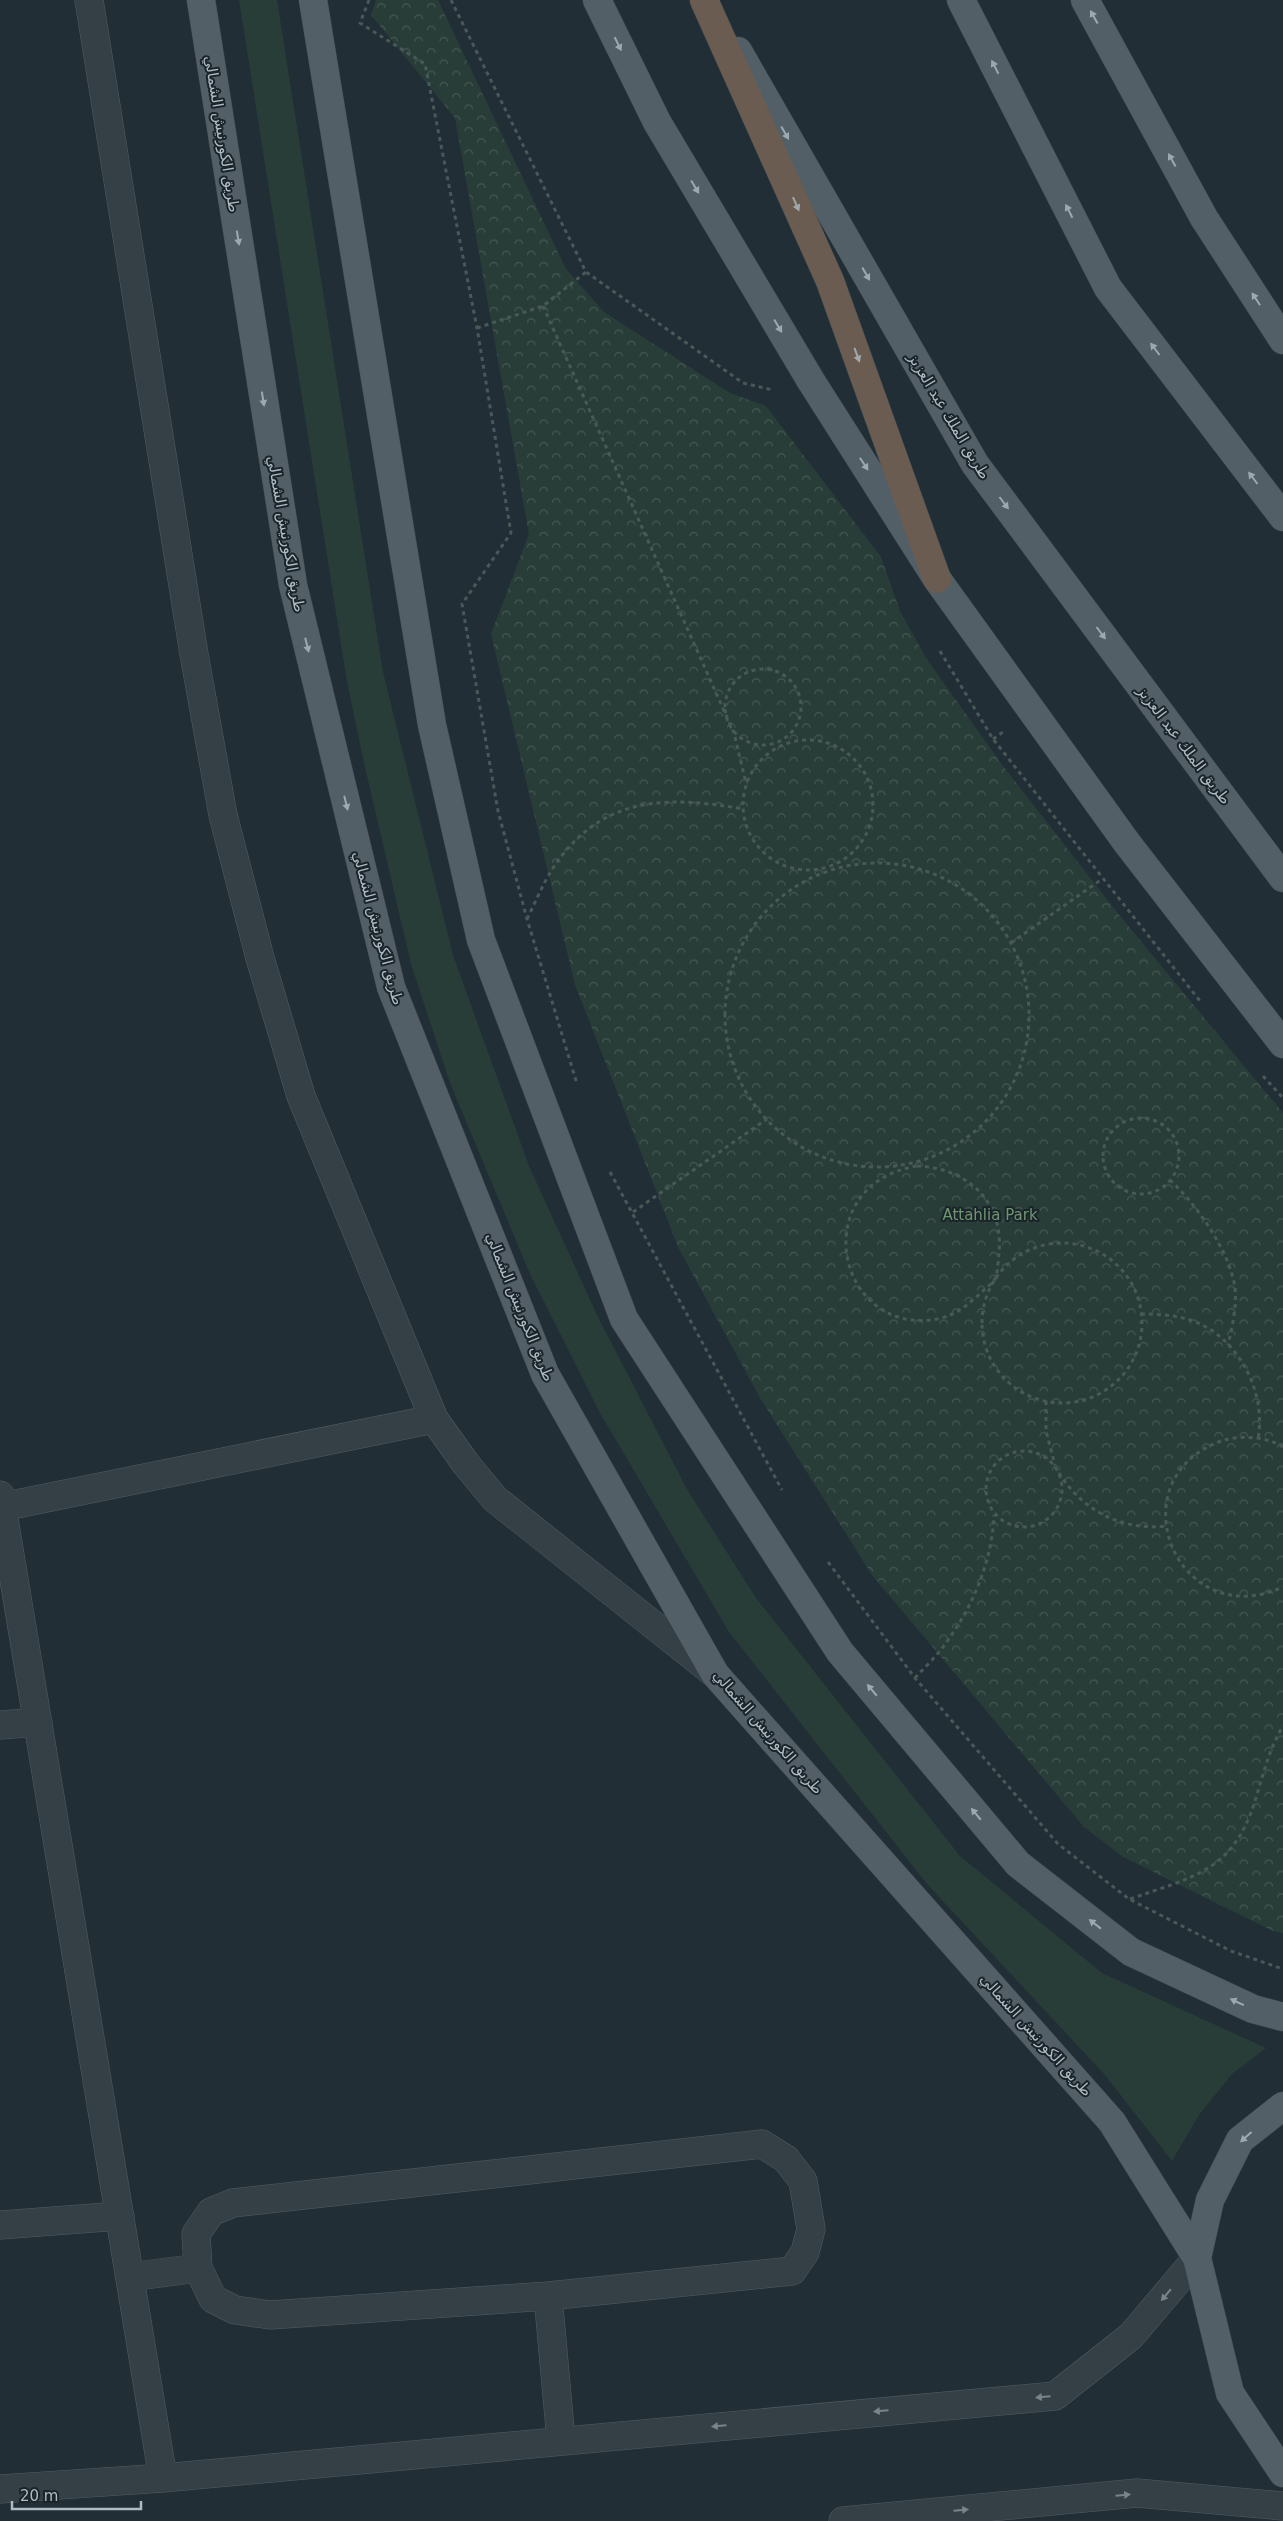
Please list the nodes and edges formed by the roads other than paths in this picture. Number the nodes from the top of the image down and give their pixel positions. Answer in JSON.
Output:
{"nodes":[{"id":1,"x":89,"y":0,"type":"edge"},
{"id":2,"x":201,"y":0,"type":"edge"},
{"id":3,"x":313,"y":0,"type":"edge"},
{"id":4,"x":597,"y":0,"type":"edge"},
{"id":5,"x":704,"y":0,"type":"edge"},
{"id":6,"x":708,"y":0,"type":"edge"},
{"id":7,"x":961,"y":0,"type":"edge"},
{"id":8,"x":1084,"y":0,"type":"edge"},
{"id":9,"x":1283,"y":340,"type":"edge"},
{"id":10,"x":1283,"y":517,"type":"edge"},
{"id":11,"x":937,"y":579,"type":"junction"},
{"id":12,"x":1283,"y":878,"type":"edge"},
{"id":13,"x":1283,"y":1044,"type":"edge"},
{"id":14,"x":434,"y":1419,"type":"junction"},
{"id":15,"x":1,"y":1501,"type":"edge"},
{"id":16,"x":714,"y":1674,"type":"junction"},
{"id":17,"x":38,"y":1722,"type":"junction"},
{"id":18,"x":0,"y":1725,"type":"edge"},
{"id":19,"x":1283,"y":2017,"type":"edge"},
{"id":20,"x":1283,"y":2106,"type":"edge"},
{"id":21,"x":120,"y":2216,"type":"junction"},
{"id":22,"x":0,"y":2225,"type":"edge"},
{"id":23,"x":1197,"y":2258,"type":"junction"},
{"id":24,"x":198,"y":2268,"type":"junction"},
{"id":25,"x":130,"y":2277,"type":"junction"},
{"id":26,"x":548,"y":2296,"type":"junction"},
{"id":27,"x":561,"y":2440,"type":"junction"},
{"id":28,"x":1283,"y":2473,"type":"edge"},
{"id":29,"x":163,"y":2478,"type":"junction"},
{"id":30,"x":0,"y":2489,"type":"edge"},
{"id":31,"x":1283,"y":2506,"type":"edge"},
{"id":32,"x":843,"y":2521,"type":"edge"}],
"edges":[{"from":1,"to":14,"type":"street"},
{"from":2,"to":16,"type":"main road","name":"طريق الكورنيش الشمالي","one_way":true},
{"from":19,"to":3,"type":"main road","one_way":true},
{"from":4,"to":11,"type":"main road","one_way":true},
{"from":5,"to":11,"type":"highway","one_way":true},
{"from":6,"to":12,"type":"main road","name":"طريق الملك عبد العزيز","one_way":true},
{"from":10,"to":7,"type":"main road","one_way":true},
{"from":9,"to":8,"type":"main road","one_way":true},
{"from":11,"to":13,"type":"main road"},
{"from":14,"to":15,"type":"street"},
{"from":14,"to":16,"type":"street"},
{"from":15,"to":17,"type":"street"},
{"from":16,"to":23,"type":"main road","name":"طريق الكورنيش الشمالي"},
{"from":17,"to":18,"type":"street"},
{"from":17,"to":21,"type":"street"},
{"from":20,"to":23,"type":"main road","one_way":true},
{"from":21,"to":22,"type":"street"},
{"from":21,"to":25,"type":"street"},
{"from":23,"to":27,"type":"street","one_way":true},
{"from":23,"to":28,"type":"main road","name":"طريق الكورنيش الشمالي"},
{"from":24,"to":25,"type":"street"},
{"from":24,"to":26,"type":"street"},
{"from":24,"to":26,"type":"street"},
{"from":25,"to":29,"type":"street"},
{"from":26,"to":27,"type":"street"},
{"from":27,"to":29,"type":"street"},
{"from":29,"to":30,"type":"street"},
{"from":32,"to":31,"type":"street","one_way":true}]}
